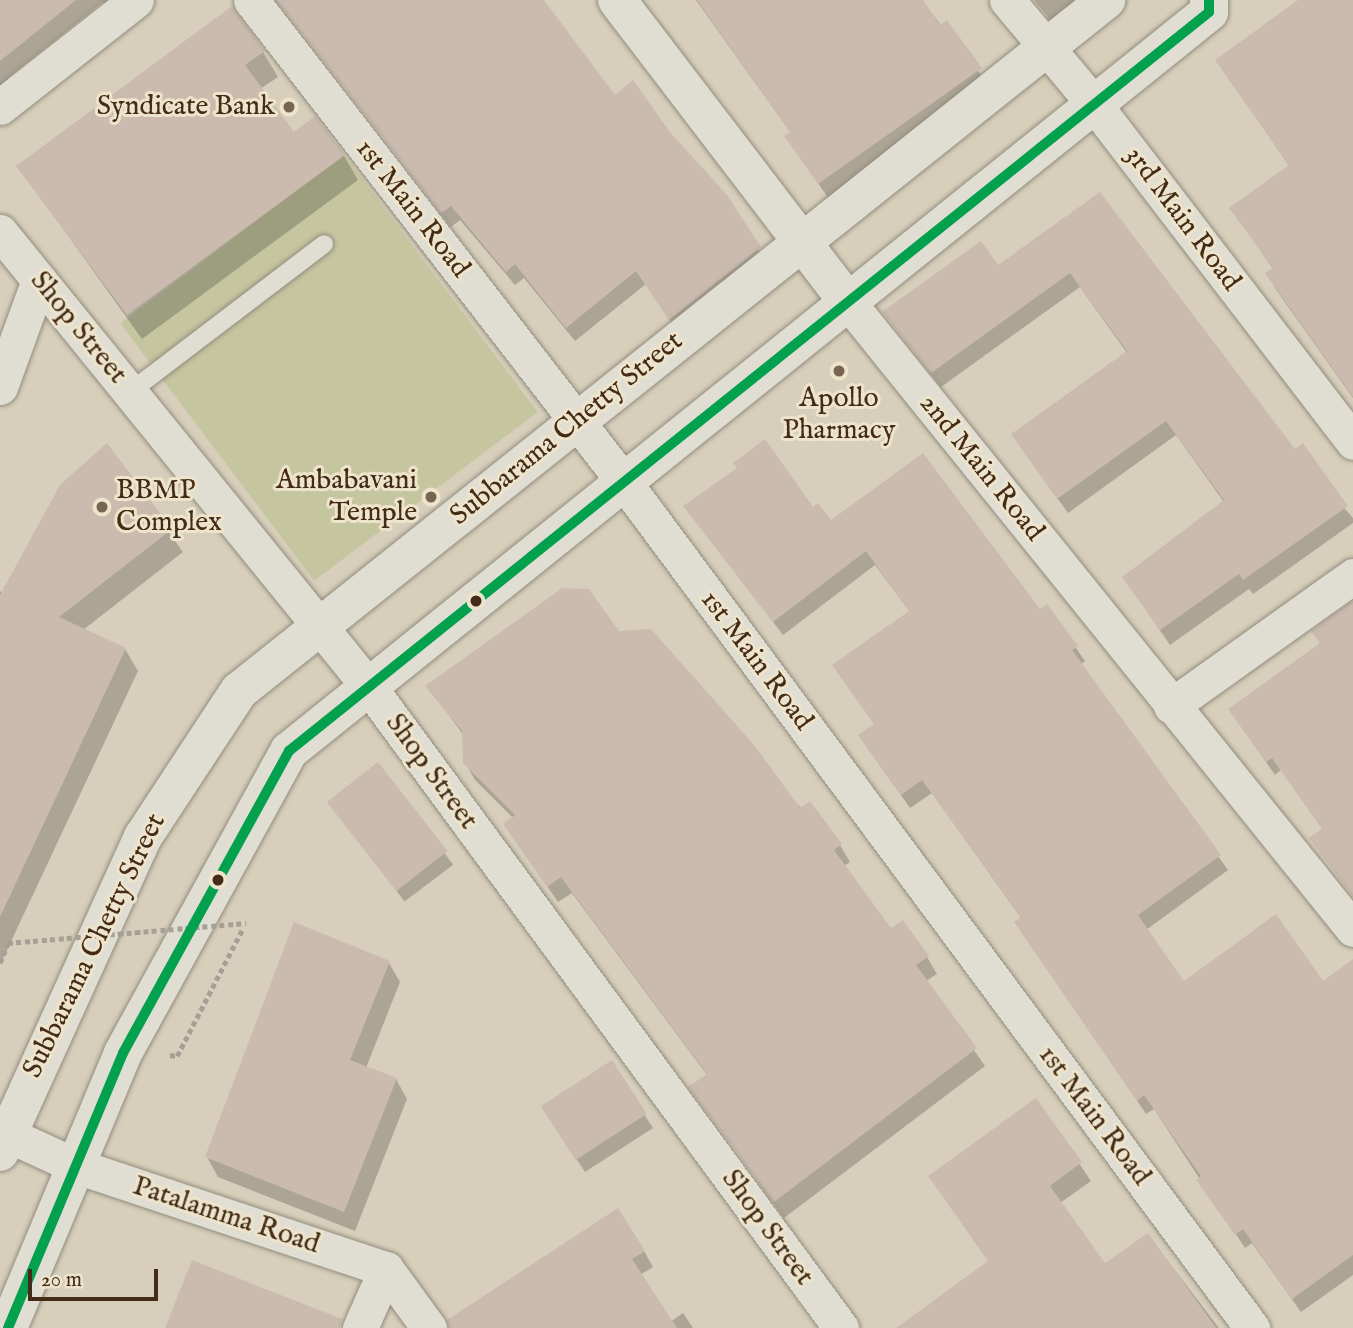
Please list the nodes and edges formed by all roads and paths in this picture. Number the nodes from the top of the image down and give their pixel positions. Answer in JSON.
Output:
{"nodes":[{"id":1,"x":136,"y":0,"type":"edge"},
{"id":2,"x":251,"y":0,"type":"edge"},
{"id":3,"x":617,"y":0,"type":"edge"},
{"id":4,"x":1007,"y":0,"type":"edge"},
{"id":5,"x":1106,"y":0,"type":"edge"},
{"id":6,"x":1209,"y":0,"type":"edge"},
{"id":7,"x":1046,"y":47,"type":"junction"},
{"id":8,"x":1094,"y":104,"type":"junction"},
{"id":9,"x":0,"y":107,"type":"edge"},
{"id":10,"x":0,"y":232,"type":"edge"},
{"id":11,"x":801,"y":243,"type":"junction"},
{"id":12,"x":324,"y":244,"type":"dead end"},
{"id":13,"x":38,"y":280,"type":"junction"},
{"id":14,"x":848,"y":302,"type":"junction"},
{"id":15,"x":0,"y":387,"type":"edge"},
{"id":16,"x":130,"y":392,"type":"junction"},
{"id":17,"x":577,"y":421,"type":"junction"},
{"id":18,"x":1353,"y":442,"type":"edge"},
{"id":19,"x":624,"y":482,"type":"junction"},
{"id":20,"x":1353,"y":576,"type":"edge"},
{"id":21,"x":319,"y":626,"type":"junction"},
{"id":22,"x":369,"y":687,"type":"junction"},
{"id":23,"x":1171,"y":706,"type":"junction"},
{"id":24,"x":1353,"y":929,"type":"edge"},
{"id":25,"x":0,"y":963,"type":"edge"},
{"id":26,"x":177,"y":1056,"type":"dead end"},
{"id":27,"x":2,"y":1139,"type":"edge"},
{"id":28,"x":76,"y":1166,"type":"junction"},
{"id":29,"x":386,"y":1269,"type":"junction"},
{"id":30,"x":8,"y":1328,"type":"edge"},
{"id":31,"x":360,"y":1328,"type":"edge"},
{"id":32,"x":429,"y":1328,"type":"edge"},
{"id":33,"x":841,"y":1328,"type":"edge"},
{"id":34,"x":1252,"y":1328,"type":"edge"}],
"edges":[{"from":1,"to":9,"type":"street"},
{"from":2,"to":17,"type":"street","name":"1st Main Road"},
{"from":3,"to":11,"type":"main road","name":"2nd Main Road"},
{"from":4,"to":7,"type":"street","name":"3rd Main Road"},
{"from":5,"to":7,"type":"main road","name":"Subbarama Chetty Street"},
{"from":6,"to":8,"type":"main road"},
{"from":7,"to":8,"type":"street","name":"3rd Main Road"},
{"from":7,"to":11,"type":"main road","name":"Subbarama Chetty Street"},
{"from":8,"to":14,"type":"main road"},
{"from":8,"to":18,"type":"street","name":"3rd Main Road"},
{"from":10,"to":13,"type":"street","name":"Shop Street"},
{"from":11,"to":14,"type":"main road","name":"2nd Main Road"},
{"from":11,"to":17,"type":"main road","name":"Subbarama Chetty Street"},
{"from":12,"to":16,"type":"lane"},
{"from":13,"to":15,"type":"street"},
{"from":13,"to":16,"type":"street","name":"Shop Street"},
{"from":14,"to":19,"type":"main road"},
{"from":14,"to":23,"type":"street","name":"2nd Main Road"},
{"from":16,"to":21,"type":"street","name":"Shop Street"},
{"from":17,"to":19,"type":"street","name":"1st Main Road"},
{"from":17,"to":21,"type":"main road","name":"Subbarama Chetty Street"},
{"from":19,"to":22,"type":"main road"},
{"from":19,"to":34,"type":"street","name":"1st Main Road"},
{"from":20,"to":23,"type":"street"},
{"from":21,"to":22,"type":"street","name":"Shop Street"},
{"from":21,"to":27,"type":"main road","name":"Subbarama Chetty Street"},
{"from":22,"to":28,"type":"main road"},
{"from":22,"to":33,"type":"street","name":"Shop Street"},
{"from":23,"to":24,"type":"street","name":"2nd Main Road"},
{"from":25,"to":26,"type":"path","bridge":true},
{"from":27,"to":28,"type":"street","name":"Patalamma Road"},
{"from":28,"to":29,"type":"street","name":"Patalamma Road"},
{"from":28,"to":30,"type":"main road"},
{"from":29,"to":31,"type":"street"},
{"from":29,"to":32,"type":"street"}]}
